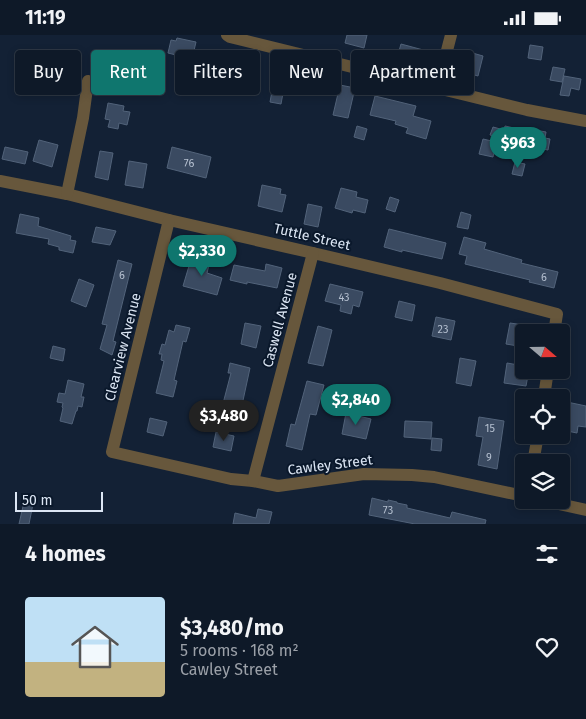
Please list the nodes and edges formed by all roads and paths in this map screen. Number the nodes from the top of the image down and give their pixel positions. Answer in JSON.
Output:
{"nodes":[{"id":1,"x":227,"y":35,"type":"edge"},
{"id":2,"x":451,"y":35,"type":"edge"},
{"id":3,"x":447,"y":50,"type":"edge"},
{"id":4,"x":351,"y":67,"type":"edge"},
{"id":5,"x":88,"y":81,"type":"dead end"},
{"id":6,"x":463,"y":95,"type":"edge"},
{"id":7,"x":586,"y":121,"type":"edge"},
{"id":8,"x":0,"y":181,"type":"edge"},
{"id":9,"x":67,"y":195,"type":"junction"},
{"id":10,"x":169,"y":220,"type":"junction"},
{"id":11,"x":313,"y":253,"type":"junction"},
{"id":12,"x":555,"y":324,"type":"edge"},
{"id":13,"x":112,"y":452,"type":"joint"},
{"id":14,"x":253,"y":481,"type":"junction"},
{"id":15,"x":515,"y":494,"type":"edge"},
{"id":16,"x":570,"y":506,"type":"edge"},
{"id":17,"x":586,"y":510,"type":"edge"}],
"edges":[{"from":1,"to":4,"type":"street"},
{"from":2,"to":3,"type":"street"},
{"from":5,"to":9,"type":"street"},
{"from":6,"to":7,"type":"street"},
{"from":8,"to":9,"type":"street","name":"Tuttle Street"},
{"from":9,"to":10,"type":"street","name":"Tuttle Street"},
{"from":10,"to":11,"type":"street","name":"Tuttle Street"},
{"from":10,"to":13,"type":"street","name":"Clearview Avenue"},
{"from":11,"to":12,"type":"street","name":"Tuttle Street"},
{"from":11,"to":14,"type":"street","name":"Caswell Avenue"},
{"from":13,"to":14,"type":"street","name":"Cawley Street"},
{"from":14,"to":15,"type":"street","name":"Cawley Street"},
{"from":16,"to":17,"type":"street"}]}
